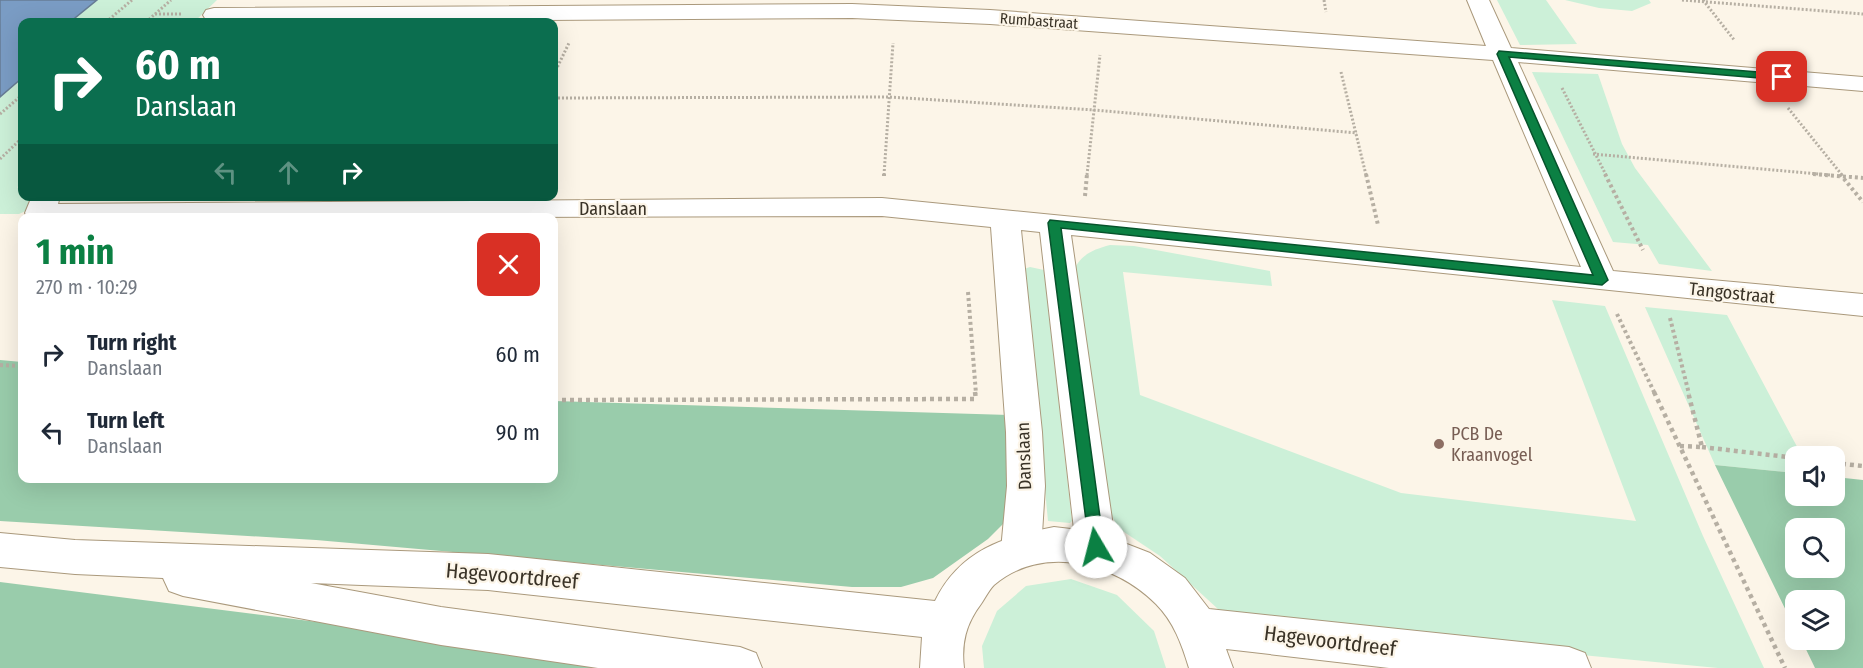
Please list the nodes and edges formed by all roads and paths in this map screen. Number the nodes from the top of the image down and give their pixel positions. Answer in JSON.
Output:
{"nodes":[{"id":1,"x":132,"y":0,"type":"edge"},
{"id":2,"x":171,"y":0,"type":"edge"},
{"id":3,"x":1324,"y":0,"type":"edge"},
{"id":4,"x":1478,"y":0,"type":"edge"},
{"id":5,"x":1682,"y":0,"type":"edge"},
{"id":6,"x":216,"y":12,"type":"edge"},
{"id":7,"x":895,"y":13,"type":"junction"},
{"id":8,"x":1863,"y":14,"type":"edge"},
{"id":9,"x":111,"y":18,"type":"edge"},
{"id":10,"x":151,"y":18,"type":"edge"},
{"id":11,"x":1103,"y":25,"type":"junction"},
{"id":12,"x":1333,"y":42,"type":"junction"},
{"id":13,"x":1502,"y":54,"type":"junction"},
{"id":14,"x":1863,"y":84,"type":"edge"},
{"id":15,"x":889,"y":97,"type":"junction"},
{"id":16,"x":18,"y":98,"type":"edge"},
{"id":17,"x":558,"y":98,"type":"edge"},
{"id":18,"x":1094,"y":110,"type":"junction"},
{"id":19,"x":0,"y":114,"type":"edge"},
{"id":20,"x":1356,"y":133,"type":"junction"},
{"id":21,"x":18,"y":142,"type":"edge"},
{"id":22,"x":1593,"y":154,"type":"dead end"},
{"id":23,"x":0,"y":159,"type":"edge"},
{"id":24,"x":1863,"y":178,"type":"edge"},
{"id":25,"x":43,"y":205,"type":"edge"},
{"id":26,"x":882,"y":207,"type":"junction"},
{"id":27,"x":1005,"y":220,"type":"junction"},
{"id":28,"x":1068,"y":224,"type":"junction"},
{"id":29,"x":1385,"y":258,"type":"junction"},
{"id":30,"x":1602,"y":280,"type":"junction"},
{"id":31,"x":968,"y":292,"type":"dead end"},
{"id":32,"x":1863,"y":305,"type":"edge"},
{"id":33,"x":0,"y":365,"type":"edge"},
{"id":34,"x":18,"y":366,"type":"edge"},
{"id":35,"x":558,"y":400,"type":"edge"},
{"id":36,"x":1702,"y":447,"type":"dead end"},
{"id":37,"x":1785,"y":457,"type":"edge"},
{"id":38,"x":1845,"y":464,"type":"edge"},
{"id":39,"x":1863,"y":466,"type":"edge"},
{"id":40,"x":1096,"y":547,"type":"junction"},
{"id":41,"x":0,"y":550,"type":"edge"},
{"id":42,"x":1021,"y":550,"type":"junction"},
{"id":43,"x":75,"y":557,"type":"junction"},
{"id":44,"x":947,"y":621,"type":"junction"},
{"id":45,"x":1199,"y":627,"type":"junction"},
{"id":46,"x":740,"y":668,"type":"edge"},
{"id":47,"x":942,"y":668,"type":"edge"},
{"id":48,"x":1211,"y":668,"type":"edge"},
{"id":49,"x":1569,"y":668,"type":"edge"},
{"id":50,"x":1785,"y":668,"type":"edge"}],
"edges":[{"from":1,"to":9,"type":"path"},
{"from":2,"to":10,"type":"path"},
{"from":3,"to":12,"type":"path"},
{"from":4,"to":13,"type":"street"},
{"from":5,"to":8,"type":"path"},
{"from":6,"to":7,"type":"street","name":"Rumbastraat"},
{"from":7,"to":11,"type":"street","name":"Rumbastraat"},
{"from":7,"to":15,"type":"path"},
{"from":11,"to":12,"type":"street","name":"Rumbastraat"},
{"from":11,"to":18,"type":"path"},
{"from":12,"to":13,"type":"street","name":"Rumbastraat"},
{"from":12,"to":20,"type":"path"},
{"from":13,"to":14,"type":"street","name":"Rumbastraat"},
{"from":13,"to":30,"type":"street"},
{"from":15,"to":17,"type":"path"},
{"from":15,"to":18,"type":"path"},
{"from":15,"to":26,"type":"path"},
{"from":16,"to":19,"type":"path"},
{"from":18,"to":20,"type":"path"},
{"from":18,"to":28,"type":"path"},
{"from":20,"to":29,"type":"path"},
{"from":21,"to":23,"type":"path"},
{"from":22,"to":24,"type":"path"},
{"from":25,"to":26,"type":"street","name":"Danslaan"},
{"from":26,"to":27,"type":"street","name":"Danslaan"},
{"from":27,"to":28,"type":"street","name":"Danslaan"},
{"from":27,"to":42,"type":"street","name":"Danslaan"},
{"from":28,"to":29,"type":"street","name":"Danslaan"},
{"from":28,"to":40,"type":"street"},
{"from":29,"to":30,"type":"street","name":"Danslaan"},
{"from":30,"to":32,"type":"street","name":"Tangostraat"},
{"from":30,"to":50,"type":"path"},
{"from":31,"to":35,"type":"path"},
{"from":33,"to":34,"type":"path"},
{"from":36,"to":37,"type":"path"},
{"from":38,"to":39,"type":"path"},
{"from":40,"to":42,"type":"street"},
{"from":40,"to":45,"type":"street"},
{"from":41,"to":43,"type":"street","name":"Hagevoortdreef"},
{"from":42,"to":44,"type":"street"},
{"from":43,"to":44,"type":"street","name":"Hagevoortdreef"},
{"from":43,"to":46,"type":"street","name":"Hagevoortdreef"},
{"from":44,"to":47,"type":"street"},
{"from":45,"to":48,"type":"street"},
{"from":45,"to":49,"type":"street","name":"Hagevoortdreef"}]}
